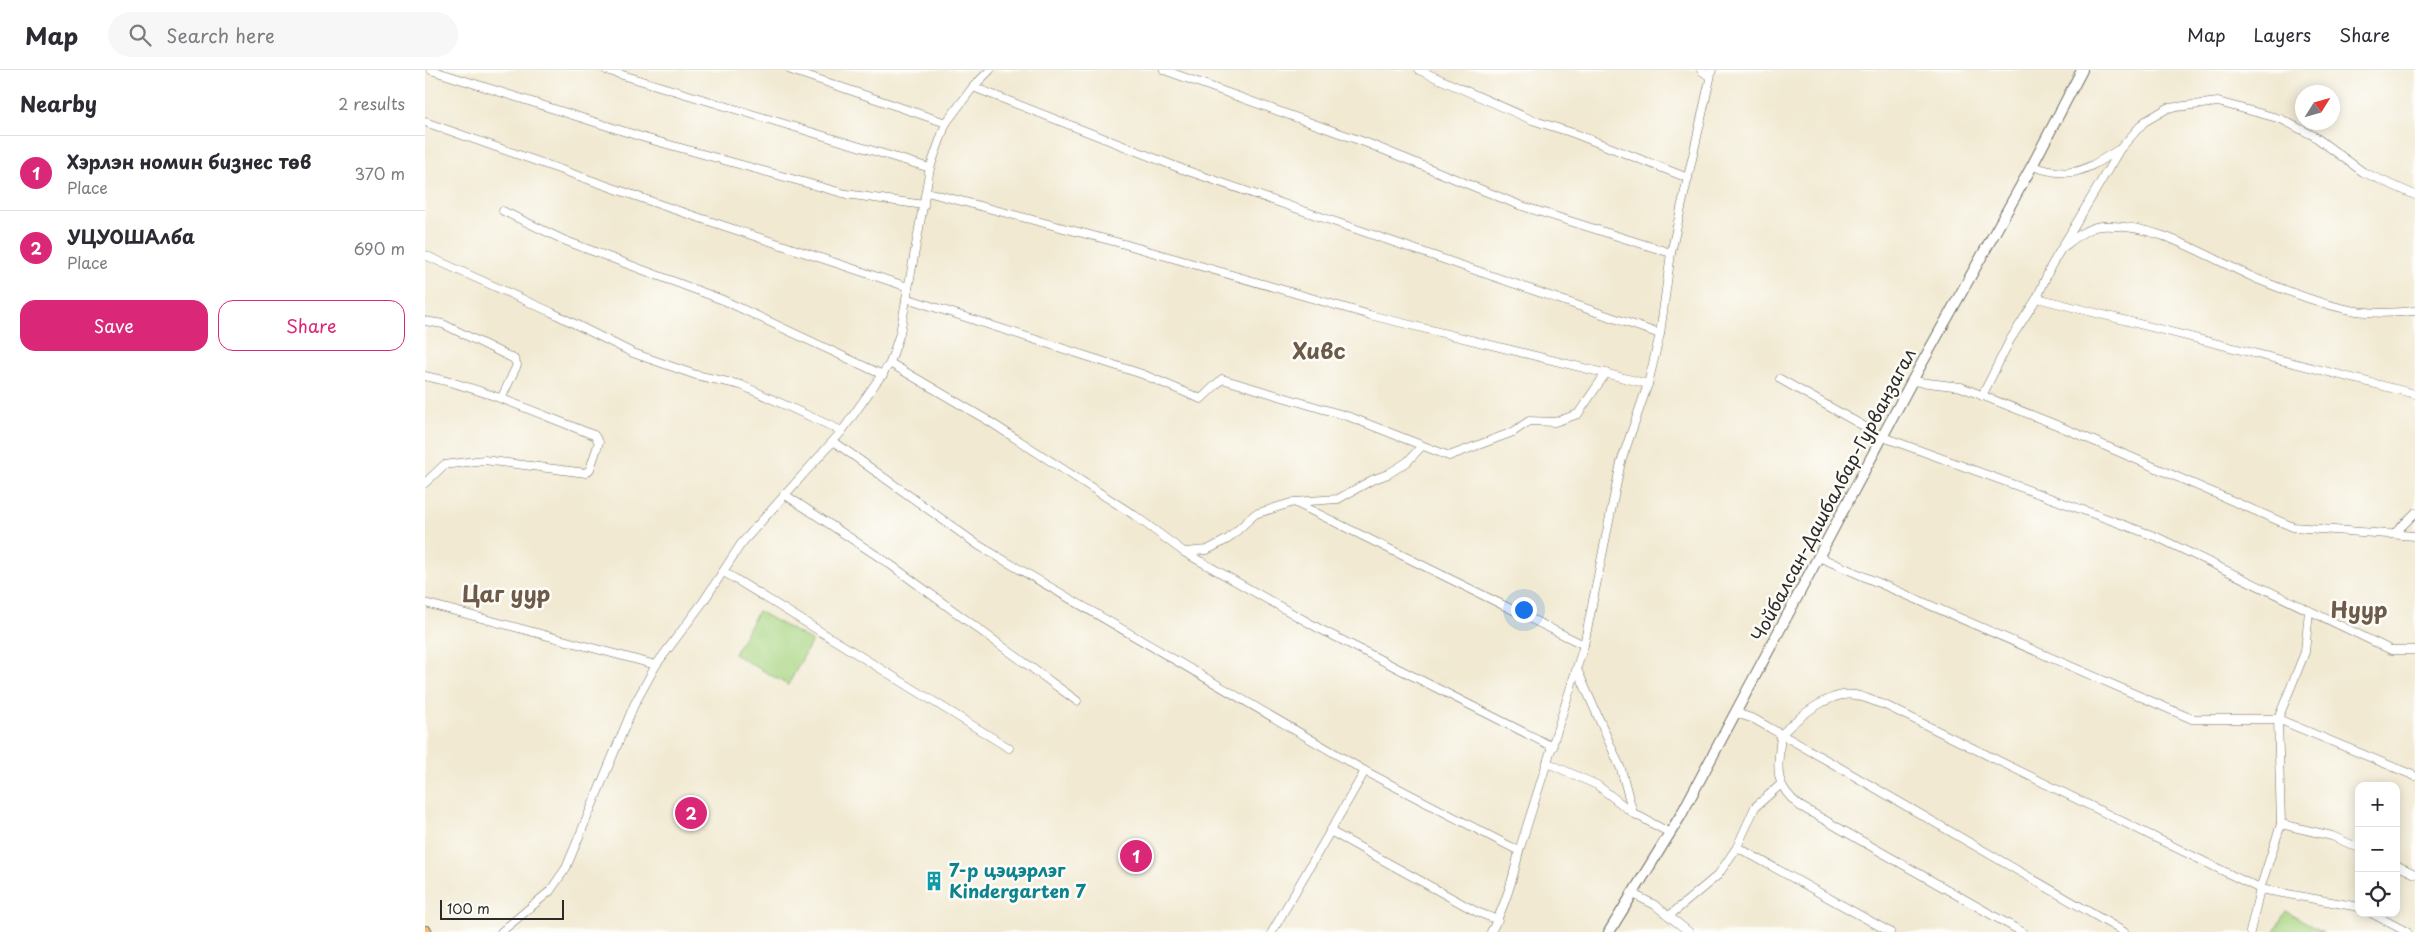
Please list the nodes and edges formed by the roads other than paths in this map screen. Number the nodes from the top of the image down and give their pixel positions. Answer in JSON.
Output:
{"nodes":[{"id":1,"x":431,"y":70,"type":"edge"},
{"id":2,"x":606,"y":70,"type":"edge"},
{"id":3,"x":791,"y":70,"type":"edge"},
{"id":4,"x":987,"y":70,"type":"edge"},
{"id":5,"x":1164,"y":70,"type":"edge"},
{"id":6,"x":1419,"y":70,"type":"edge"},
{"id":7,"x":1701,"y":70,"type":"edge"},
{"id":8,"x":2082,"y":70,"type":"edge"},
{"id":9,"x":1711,"y":73,"type":"edge"},
{"id":10,"x":973,"y":87,"type":"junction"},
{"id":11,"x":425,"y":122,"type":"edge"},
{"id":12,"x":947,"y":123,"type":"junction"},
{"id":13,"x":2120,"y":149,"type":"junction"},
{"id":14,"x":2032,"y":166,"type":"junction"},
{"id":15,"x":930,"y":168,"type":"junction"},
{"id":16,"x":1688,"y":178,"type":"junction"},
{"id":17,"x":927,"y":192,"type":"junction"},
{"id":18,"x":2415,"y":195,"type":"edge"},
{"id":19,"x":924,"y":205,"type":"junction"},
{"id":20,"x":503,"y":211,"type":"dead end"},
{"id":21,"x":2061,"y":248,"type":"junction"},
{"id":22,"x":1671,"y":253,"type":"junction"},
{"id":23,"x":425,"y":255,"type":"edge"},
{"id":24,"x":908,"y":287,"type":"junction"},
{"id":25,"x":906,"y":298,"type":"junction"},
{"id":26,"x":2037,"y":298,"type":"junction"},
{"id":27,"x":2415,"y":311,"type":"edge"},
{"id":28,"x":425,"y":321,"type":"edge"},
{"id":29,"x":1660,"y":334,"type":"junction"},
{"id":30,"x":890,"y":363,"type":"junction"},
{"id":31,"x":1606,"y":373,"type":"junction"},
{"id":32,"x":883,"y":375,"type":"junction"},
{"id":33,"x":425,"y":376,"type":"edge"},
{"id":34,"x":1780,"y":379,"type":"dead end"},
{"id":35,"x":1912,"y":382,"type":"junction"},
{"id":36,"x":1649,"y":384,"type":"junction"},
{"id":37,"x":2415,"y":394,"type":"edge"},
{"id":38,"x":1982,"y":396,"type":"junction"},
{"id":39,"x":501,"y":399,"type":"junction"},
{"id":40,"x":842,"y":431,"type":"junction"},
{"id":41,"x":1883,"y":437,"type":"junction"},
{"id":42,"x":833,"y":442,"type":"junction"},
{"id":43,"x":1422,"y":446,"type":"junction"},
{"id":44,"x":425,"y":483,"type":"edge"},
{"id":45,"x":784,"y":494,"type":"junction"},
{"id":46,"x":1294,"y":502,"type":"junction"},
{"id":47,"x":2415,"y":513,"type":"edge"},
{"id":48,"x":2394,"y":534,"type":"junction"},
{"id":49,"x":2415,"y":536,"type":"edge"},
{"id":50,"x":1184,"y":552,"type":"junction"},
{"id":51,"x":1819,"y":557,"type":"junction"},
{"id":52,"x":724,"y":572,"type":"junction"},
{"id":53,"x":425,"y":602,"type":"edge"},
{"id":54,"x":2309,"y":611,"type":"junction"},
{"id":55,"x":1584,"y":645,"type":"junction"},
{"id":56,"x":2415,"y":650,"type":"edge"},
{"id":57,"x":655,"y":665,"type":"junction"},
{"id":58,"x":1577,"y":669,"type":"junction"},
{"id":59,"x":1077,"y":701,"type":"dead end"},
{"id":60,"x":1736,"y":713,"type":"junction"},
{"id":61,"x":2278,"y":720,"type":"junction"},
{"id":62,"x":1781,"y":735,"type":"junction"},
{"id":63,"x":1553,"y":747,"type":"junction"},
{"id":64,"x":1009,"y":748,"type":"dead end"},
{"id":65,"x":1548,"y":763,"type":"junction"},
{"id":66,"x":1365,"y":771,"type":"junction"},
{"id":67,"x":2415,"y":776,"type":"edge"},
{"id":68,"x":1780,"y":784,"type":"junction"},
{"id":69,"x":1633,"y":813,"type":"junction"},
{"id":70,"x":2281,"y":824,"type":"junction"},
{"id":71,"x":1330,"y":831,"type":"junction"},
{"id":72,"x":1670,"y":833,"type":"junction"},
{"id":73,"x":2355,"y":846,"type":"edge"},
{"id":74,"x":1737,"y":847,"type":"junction"},
{"id":75,"x":1519,"y":852,"type":"junction"},
{"id":76,"x":2400,"y":868,"type":"edge"},
{"id":77,"x":2415,"y":874,"type":"edge"},
{"id":78,"x":2260,"y":889,"type":"junction"},
{"id":79,"x":1631,"y":893,"type":"junction"},
{"id":80,"x":2355,"y":906,"type":"edge"},
{"id":81,"x":1669,"y":916,"type":"junction"},
{"id":82,"x":2379,"y":917,"type":"edge"},
{"id":83,"x":1498,"y":920,"type":"junction"},
{"id":84,"x":1686,"y":931,"type":"edge"},
{"id":85,"x":501,"y":932,"type":"edge"},
{"id":86,"x":1272,"y":932,"type":"edge"},
{"id":87,"x":1491,"y":932,"type":"edge"},
{"id":88,"x":1609,"y":932,"type":"edge"},
{"id":89,"x":1890,"y":932,"type":"edge"},
{"id":90,"x":2022,"y":932,"type":"edge"},
{"id":91,"x":2124,"y":932,"type":"edge"},
{"id":92,"x":2251,"y":932,"type":"edge"},
{"id":93,"x":2407,"y":932,"type":"edge"}],
"edges":[{"from":1,"to":19,"type":"street"},
{"from":2,"to":15,"type":"street"},
{"from":3,"to":12,"type":"street"},
{"from":4,"to":10,"type":"street"},
{"from":5,"to":22,"type":"street"},
{"from":6,"to":16,"type":"street"},
{"from":7,"to":9,"type":"street"},
{"from":8,"to":14,"type":"street","name":"Чойбалсан-Дашбалбар-Гурванзагал"},
{"from":9,"to":16,"type":"street"},
{"from":10,"to":12,"type":"street"},
{"from":10,"to":29,"type":"street"},
{"from":11,"to":24,"type":"street"},
{"from":12,"to":15,"type":"street"},
{"from":13,"to":14,"type":"street"},
{"from":13,"to":18,"type":"street"},
{"from":13,"to":21,"type":"street"},
{"from":14,"to":35,"type":"street","name":"Чойбалсан-Дашбалбар-Гурванзагал"},
{"from":15,"to":17,"type":"street"},
{"from":16,"to":22,"type":"street"},
{"from":17,"to":19,"type":"street"},
{"from":17,"to":31,"type":"street"},
{"from":19,"to":24,"type":"street"},
{"from":20,"to":32,"type":"street"},
{"from":21,"to":26,"type":"street"},
{"from":21,"to":27,"type":"street"},
{"from":22,"to":29,"type":"street"},
{"from":23,"to":40,"type":"street"},
{"from":24,"to":25,"type":"street"},
{"from":25,"to":30,"type":"street"},
{"from":25,"to":43,"type":"street"},
{"from":26,"to":37,"type":"street"},
{"from":26,"to":38,"type":"street"},
{"from":28,"to":39,"type":"street"},
{"from":29,"to":36,"type":"street"},
{"from":30,"to":32,"type":"street"},
{"from":30,"to":50,"type":"street"},
{"from":31,"to":36,"type":"street"},
{"from":31,"to":43,"type":"street"},
{"from":32,"to":40,"type":"street"},
{"from":33,"to":39,"type":"street"},
{"from":34,"to":41,"type":"street"},
{"from":35,"to":38,"type":"street"},
{"from":35,"to":41,"type":"street","name":"Чойбалсан-Дашбалбар-Гурванзагал"},
{"from":36,"to":55,"type":"street"},
{"from":38,"to":48,"type":"street"},
{"from":39,"to":44,"type":"street"},
{"from":40,"to":42,"type":"street"},
{"from":41,"to":51,"type":"street","name":"Чойбалсан-Дашбалбар-Гурванзагал"},
{"from":41,"to":54,"type":"street"},
{"from":42,"to":45,"type":"street"},
{"from":42,"to":66,"type":"street"},
{"from":43,"to":46,"type":"street"},
{"from":45,"to":52,"type":"street"},
{"from":45,"to":59,"type":"street"},
{"from":46,"to":50,"type":"street"},
{"from":46,"to":55,"type":"street"},
{"from":47,"to":48,"type":"street"},
{"from":48,"to":49,"type":"street"},
{"from":50,"to":63,"type":"street"},
{"from":51,"to":60,"type":"street","name":"Чойбалсан-Дашбалбар-Гурванзагал"},
{"from":51,"to":61,"type":"street"},
{"from":52,"to":57,"type":"street"},
{"from":52,"to":64,"type":"street"},
{"from":53,"to":57,"type":"street"},
{"from":54,"to":56,"type":"street"},
{"from":54,"to":61,"type":"street"},
{"from":55,"to":58,"type":"street"},
{"from":57,"to":85,"type":"street"},
{"from":58,"to":63,"type":"street"},
{"from":58,"to":69,"type":"street"},
{"from":60,"to":62,"type":"street"},
{"from":60,"to":72,"type":"street","name":"Чойбалсан-Дашбалбар-Гурванзагал"},
{"from":61,"to":67,"type":"street"},
{"from":61,"to":70,"type":"street"},
{"from":62,"to":68,"type":"street"},
{"from":62,"to":78,"type":"street"},
{"from":62,"to":91,"type":"street"},
{"from":63,"to":65,"type":"street"},
{"from":65,"to":69,"type":"street"},
{"from":65,"to":75,"type":"street"},
{"from":66,"to":71,"type":"street"},
{"from":66,"to":75,"type":"street"},
{"from":68,"to":74,"type":"street"},
{"from":68,"to":90,"type":"street"},
{"from":69,"to":72,"type":"street"},
{"from":70,"to":73,"type":"street"},
{"from":70,"to":78,"type":"street"},
{"from":71,"to":83,"type":"street"},
{"from":71,"to":86,"type":"street"},
{"from":72,"to":79,"type":"street","name":"Чойбалсан-Дашбалбар-Гурванзагал"},
{"from":74,"to":81,"type":"street"},
{"from":74,"to":89,"type":"street"},
{"from":75,"to":83,"type":"street"},
{"from":76,"to":77,"type":"street"},
{"from":78,"to":80,"type":"street"},
{"from":78,"to":92,"type":"street"},
{"from":79,"to":81,"type":"street"},
{"from":79,"to":88,"type":"street","name":"Чойбалсан-Дашбалбар-Гурванзагал"},
{"from":81,"to":84,"type":"street"},
{"from":82,"to":93,"type":"street"},
{"from":83,"to":87,"type":"street"}]}
